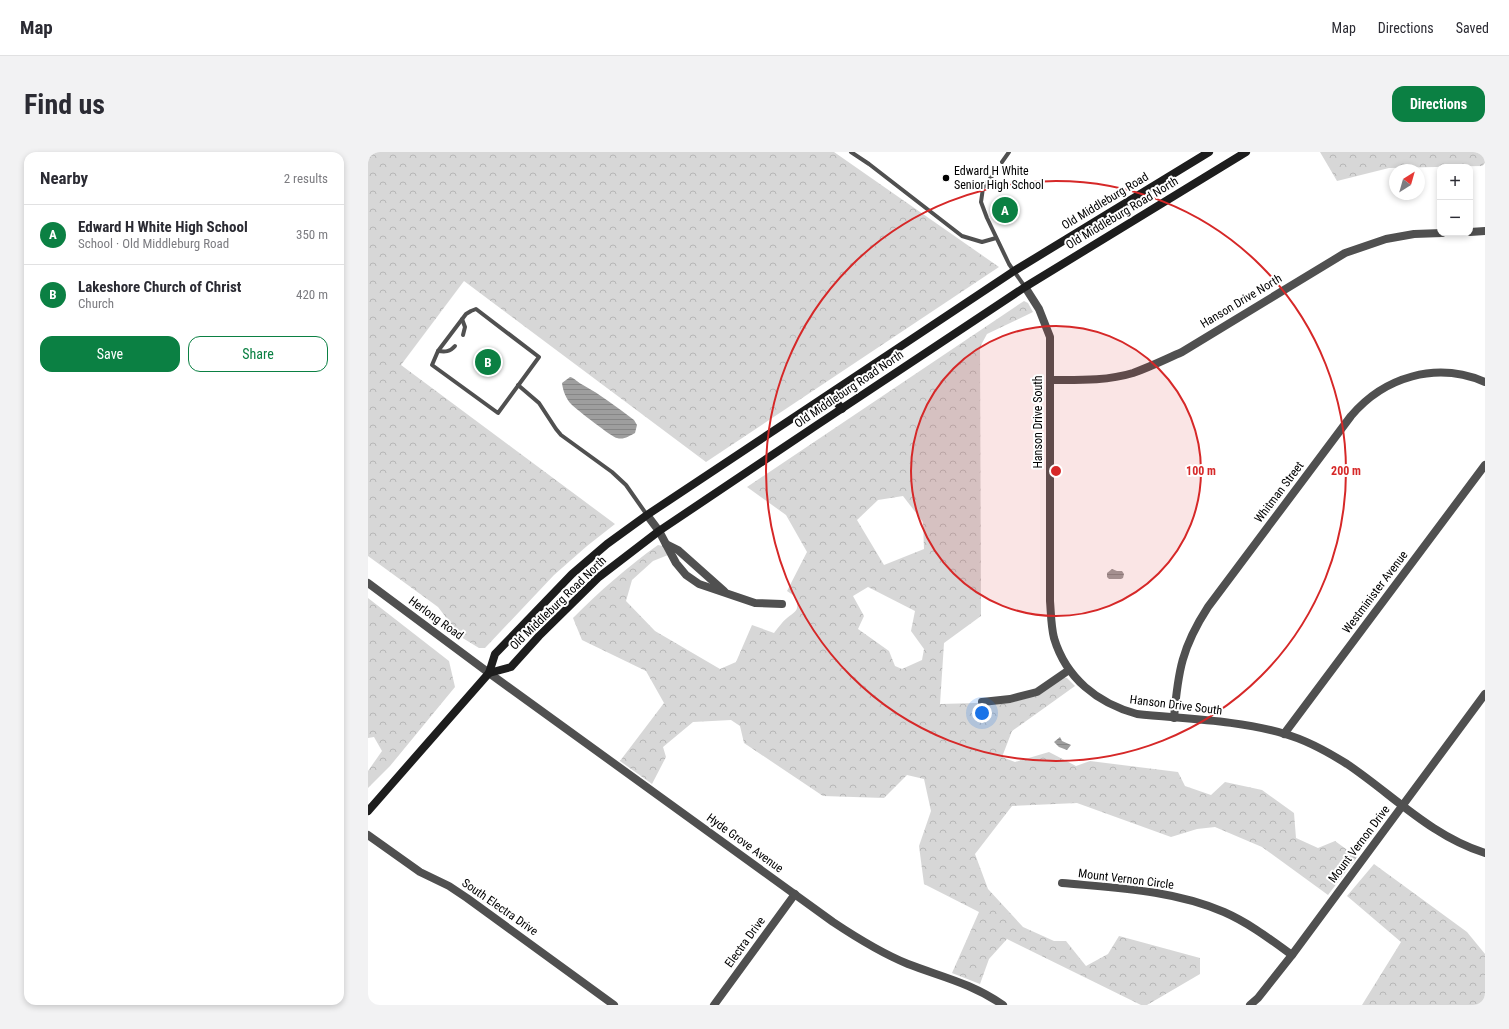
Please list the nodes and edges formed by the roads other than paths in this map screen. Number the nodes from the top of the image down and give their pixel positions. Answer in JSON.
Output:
{"nodes":[{"id":1,"x":851,"y":152,"type":"edge"},
{"id":2,"x":1008,"y":152,"type":"edge"},
{"id":3,"x":1209,"y":152,"type":"edge"},
{"id":4,"x":1246,"y":152,"type":"edge"},
{"id":5,"x":1002,"y":162,"type":"dead end"},
{"id":6,"x":992,"y":176,"type":"dead end"},
{"id":7,"x":1485,"y":231,"type":"edge"},
{"id":8,"x":1473,"y":232,"type":"edge"},
{"id":9,"x":1437,"y":233,"type":"edge"},
{"id":10,"x":996,"y":238,"type":"junction"},
{"id":11,"x":1014,"y":271,"type":"junction"},
{"id":12,"x":1025,"y":287,"type":"junction"},
{"id":13,"x":462,"y":319,"type":"junction"},
{"id":14,"x":463,"y":335,"type":"dead end"},
{"id":15,"x":455,"y":346,"type":"dead end"},
{"id":16,"x":438,"y":352,"type":"junction"},
{"id":17,"x":1050,"y":380,"type":"junction"},
{"id":18,"x":1485,"y":382,"type":"edge"},
{"id":19,"x":518,"y":385,"type":"junction"},
{"id":20,"x":830,"y":394,"type":"junction"},
{"id":21,"x":842,"y":409,"type":"junction"},
{"id":22,"x":1485,"y":465,"type":"edge"},
{"id":23,"x":648,"y":515,"type":"junction"},
{"id":24,"x":659,"y":531,"type":"junction"},
{"id":25,"x":666,"y":544,"type":"junction"},
{"id":26,"x":368,"y":583,"type":"edge"},
{"id":27,"x":727,"y":593,"type":"junction"},
{"id":28,"x":782,"y":604,"type":"dead end"},
{"id":29,"x":1069,"y":670,"type":"junction"},
{"id":30,"x":489,"y":673,"type":"junction"},
{"id":31,"x":1485,"y":694,"type":"edge"},
{"id":32,"x":982,"y":702,"type":"dead end"},
{"id":33,"x":1174,"y":718,"type":"junction"},
{"id":34,"x":1284,"y":734,"type":"junction"},
{"id":35,"x":1402,"y":806,"type":"junction"},
{"id":36,"x":368,"y":811,"type":"edge"},
{"id":37,"x":368,"y":835,"type":"edge"},
{"id":38,"x":1485,"y":853,"type":"edge"},
{"id":39,"x":1062,"y":883,"type":"dead end"},
{"id":40,"x":795,"y":894,"type":"junction"},
{"id":41,"x":1292,"y":955,"type":"junction"},
{"id":42,"x":614,"y":1005,"type":"edge"},
{"id":43,"x":714,"y":1005,"type":"edge"},
{"id":44,"x":1003,"y":1005,"type":"edge"},
{"id":45,"x":1250,"y":1005,"type":"edge"}],
"edges":[{"from":1,"to":10,"type":"lane"},
{"from":2,"to":5,"type":"lane"},
{"from":3,"to":11,"type":"main road","name":"Old Middleburg Road"},
{"from":4,"to":12,"type":"main road","name":"Old Middleburg Road North"},
{"from":6,"to":10,"type":"lane"},
{"from":7,"to":8,"type":"street"},
{"from":9,"to":17,"type":"street","name":"Hanson Drive North"},
{"from":10,"to":11,"type":"lane"},
{"from":11,"to":12,"type":"lane"},
{"from":11,"to":20,"type":"main road","name":"Old Middleburg Road North"},
{"from":12,"to":17,"type":"street","name":"Hanson Drive South"},
{"from":12,"to":21,"type":"main road","name":"Old Middleburg Road North"},
{"from":13,"to":14,"type":"lane"},
{"from":13,"to":16,"type":"lane"},
{"from":13,"to":19,"type":"lane"},
{"from":15,"to":16,"type":"lane"},
{"from":16,"to":19,"type":"lane"},
{"from":17,"to":29,"type":"street","name":"Hanson Drive South"},
{"from":18,"to":33,"type":"street","name":"Whitman Street"},
{"from":19,"to":23,"type":"lane"},
{"from":20,"to":21,"type":"main road"},
{"from":20,"to":23,"type":"main road","name":"Old Middleburg Road North"},
{"from":21,"to":24,"type":"main road","name":"Old Middleburg Road North"},
{"from":22,"to":34,"type":"street","name":"Westminister Avenue"},
{"from":23,"to":24,"type":"street"},
{"from":23,"to":30,"type":"main road","name":"Old Middleburg Road North"},
{"from":24,"to":25,"type":"street"},
{"from":24,"to":30,"type":"main road","name":"Old Middleburg Road North"},
{"from":25,"to":27,"type":"street"},
{"from":25,"to":27,"type":"street"},
{"from":26,"to":30,"type":"street","name":"Herlong Road"},
{"from":27,"to":28,"type":"street"},
{"from":29,"to":32,"type":"street"},
{"from":29,"to":33,"type":"street","name":"Hanson Drive South"},
{"from":30,"to":36,"type":"main road","name":"Old Middleburg Road North"},
{"from":30,"to":40,"type":"street","name":"Hyde Grove Avenue"},
{"from":31,"to":35,"type":"street","name":"Mount Vernon Drive"},
{"from":33,"to":34,"type":"street","name":"Hanson Drive South"},
{"from":34,"to":35,"type":"street","name":"Hanson Drive South"},
{"from":35,"to":38,"type":"street","name":"Hanson Drive South"},
{"from":35,"to":41,"type":"street","name":"Mount Vernon Drive"},
{"from":37,"to":42,"type":"street","name":"South Electra Drive"},
{"from":39,"to":41,"type":"street","name":"Mount Vernon Circle"},
{"from":40,"to":43,"type":"street","name":"Electra Drive"},
{"from":40,"to":44,"type":"street","name":"Hyde Grove Avenue"},
{"from":41,"to":45,"type":"street","name":"Mount Vernon Drive"}]}
